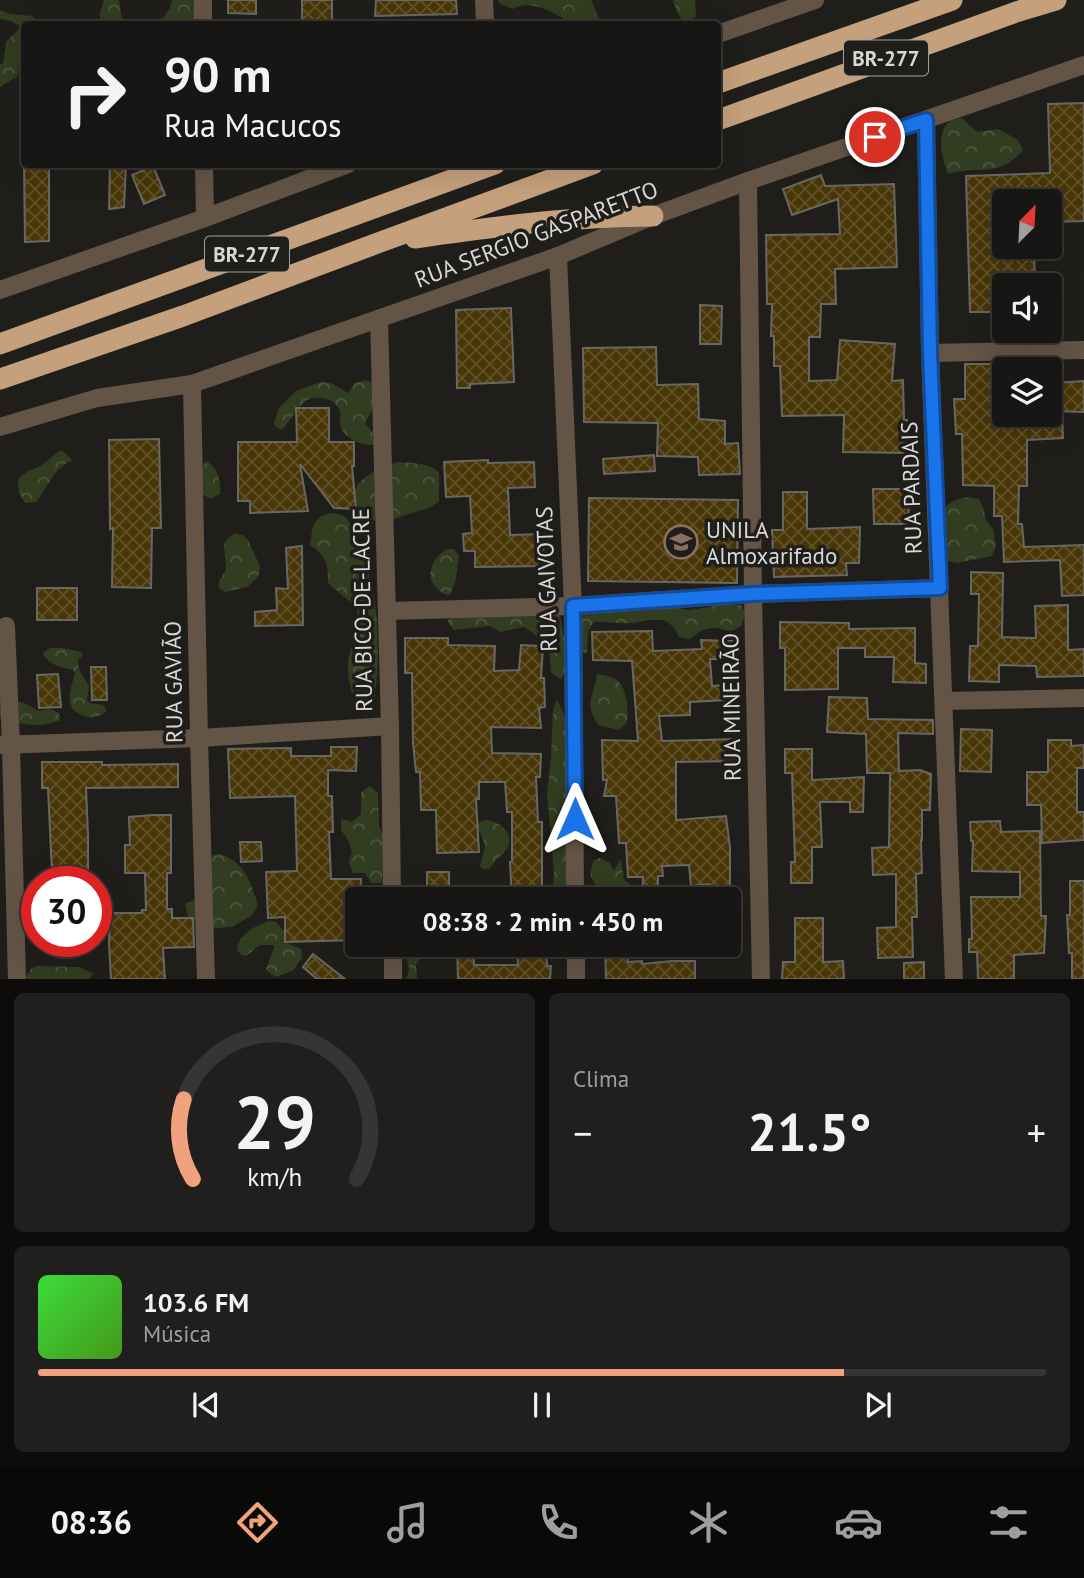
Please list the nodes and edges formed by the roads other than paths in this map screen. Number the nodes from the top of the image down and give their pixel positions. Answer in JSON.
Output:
{"nodes":[{"id":1,"x":203,"y":0,"type":"edge"},
{"id":2,"x":484,"y":0,"type":"edge"},
{"id":3,"x":815,"y":0,"type":"edge"},
{"id":4,"x":952,"y":0,"type":"edge"},
{"id":5,"x":1056,"y":0,"type":"edge"},
{"id":6,"x":203,"y":21,"type":"edge"},
{"id":7,"x":485,"y":21,"type":"edge"},
{"id":8,"x":721,"y":33,"type":"edge"},
{"id":9,"x":1084,"y":65,"type":"edge"},
{"id":10,"x":721,"y":82,"type":"edge"},
{"id":11,"x":721,"y":119,"type":"edge"},
{"id":12,"x":926,"y":120,"type":"junction"},
{"id":13,"x":204,"y":168,"type":"edge"},
{"id":14,"x":337,"y":168,"type":"edge"},
{"id":15,"x":484,"y":168,"type":"edge"},
{"id":16,"x":582,"y":168,"type":"edge"},
{"id":17,"x":748,"y":181,"type":"junction"},
{"id":18,"x":653,"y":216,"type":"junction"},
{"id":19,"x":205,"y":218,"type":"junction"},
{"id":20,"x":375,"y":243,"type":"junction"},
{"id":21,"x":558,"y":256,"type":"junction"},
{"id":22,"x":0,"y":290,"type":"edge"},
{"id":23,"x":379,"y":319,"type":"junction"},
{"id":24,"x":0,"y":344,"type":"edge"},
{"id":25,"x":1084,"y":350,"type":"edge"},
{"id":26,"x":930,"y":353,"type":"junction"},
{"id":27,"x":0,"y":379,"type":"edge"},
{"id":28,"x":192,"y":384,"type":"junction"},
{"id":29,"x":0,"y":427,"type":"edge"},
{"id":30,"x":940,"y":588,"type":"junction"},
{"id":31,"x":752,"y":594,"type":"junction"},
{"id":32,"x":573,"y":606,"type":"junction"},
{"id":33,"x":387,"y":611,"type":"junction"},
{"id":34,"x":6,"y":626,"type":"dead end"},
{"id":35,"x":1084,"y":698,"type":"edge"},
{"id":36,"x":944,"y":701,"type":"junction"},
{"id":37,"x":390,"y":726,"type":"junction"},
{"id":38,"x":199,"y":738,"type":"junction"},
{"id":39,"x":5,"y":745,"type":"edge"},
{"id":40,"x":392,"y":887,"type":"edge"},
{"id":41,"x":575,"y":887,"type":"edge"},
{"id":42,"x":393,"y":957,"type":"edge"},
{"id":43,"x":576,"y":957,"type":"edge"},
{"id":44,"x":17,"y":979,"type":"edge"},
{"id":45,"x":206,"y":979,"type":"edge"},
{"id":46,"x":393,"y":979,"type":"edge"},
{"id":47,"x":576,"y":979,"type":"edge"},
{"id":48,"x":761,"y":979,"type":"edge"},
{"id":49,"x":954,"y":979,"type":"edge"}],
"edges":[{"from":1,"to":6,"type":"street"},
{"from":2,"to":7,"type":"street"},
{"from":3,"to":8,"type":"street"},
{"from":4,"to":10,"type":"highway","number":"BR-277"},
{"from":5,"to":11,"type":"highway","number":"BR-277"},
{"from":9,"to":12,"type":"street","name":"RUA SERGIO GASPARETTO"},
{"from":12,"to":17,"type":"street","name":"RUA SERGIO GASPARETTO"},
{"from":12,"to":26,"type":"street","name":"RUA PARDAIS"},
{"from":13,"to":19,"type":"street"},
{"from":14,"to":19,"type":"street"},
{"from":15,"to":24,"type":"highway","number":"BR-277"},
{"from":16,"to":20,"type":"highway","number":"BR-277"},
{"from":17,"to":18,"type":"street","name":"RUA SERGIO GASPARETTO"},
{"from":17,"to":31,"type":"street","name":"RUA MINEIRÃO"},
{"from":18,"to":20,"type":"highway"},
{"from":18,"to":21,"type":"street","name":"RUA SERGIO GASPARETTO"},
{"from":19,"to":22,"type":"street"},
{"from":20,"to":27,"type":"highway","number":"BR-277"},
{"from":21,"to":23,"type":"street","name":"RUA SERGIO GASPARETTO"},
{"from":21,"to":32,"type":"street","name":"RUA GAIVOTAS"},
{"from":23,"to":28,"type":"street","name":"RUA SERGIO GASPARETTO"},
{"from":23,"to":33,"type":"street","name":"RUA BICO-DE-LACRE"},
{"from":25,"to":26,"type":"street"},
{"from":26,"to":30,"type":"street","name":"RUA PARDAIS"},
{"from":28,"to":29,"type":"street","name":"RUA SERGIO GASPARETTO"},
{"from":28,"to":38,"type":"street","name":"RUA GAVIÃO"},
{"from":30,"to":31,"type":"street"},
{"from":30,"to":36,"type":"street","name":"RUA PARDAIS"},
{"from":31,"to":32,"type":"street"},
{"from":31,"to":48,"type":"street","name":"RUA MINEIRÃO"},
{"from":32,"to":33,"type":"street"},
{"from":32,"to":41,"type":"street","name":"RUA GAIVOTAS"},
{"from":33,"to":37,"type":"street","name":"RUA BICO-DE-LACRE"},
{"from":34,"to":39,"type":"street"},
{"from":35,"to":36,"type":"street"},
{"from":36,"to":49,"type":"street","name":"RUA PARDAIS"},
{"from":37,"to":38,"type":"street"},
{"from":37,"to":40,"type":"street","name":"RUA BICO-DE-LACRE"},
{"from":38,"to":39,"type":"street"},
{"from":38,"to":45,"type":"street","name":"RUA GAVIÃO"},
{"from":39,"to":44,"type":"street"},
{"from":42,"to":46,"type":"street"},
{"from":43,"to":47,"type":"street"}]}
